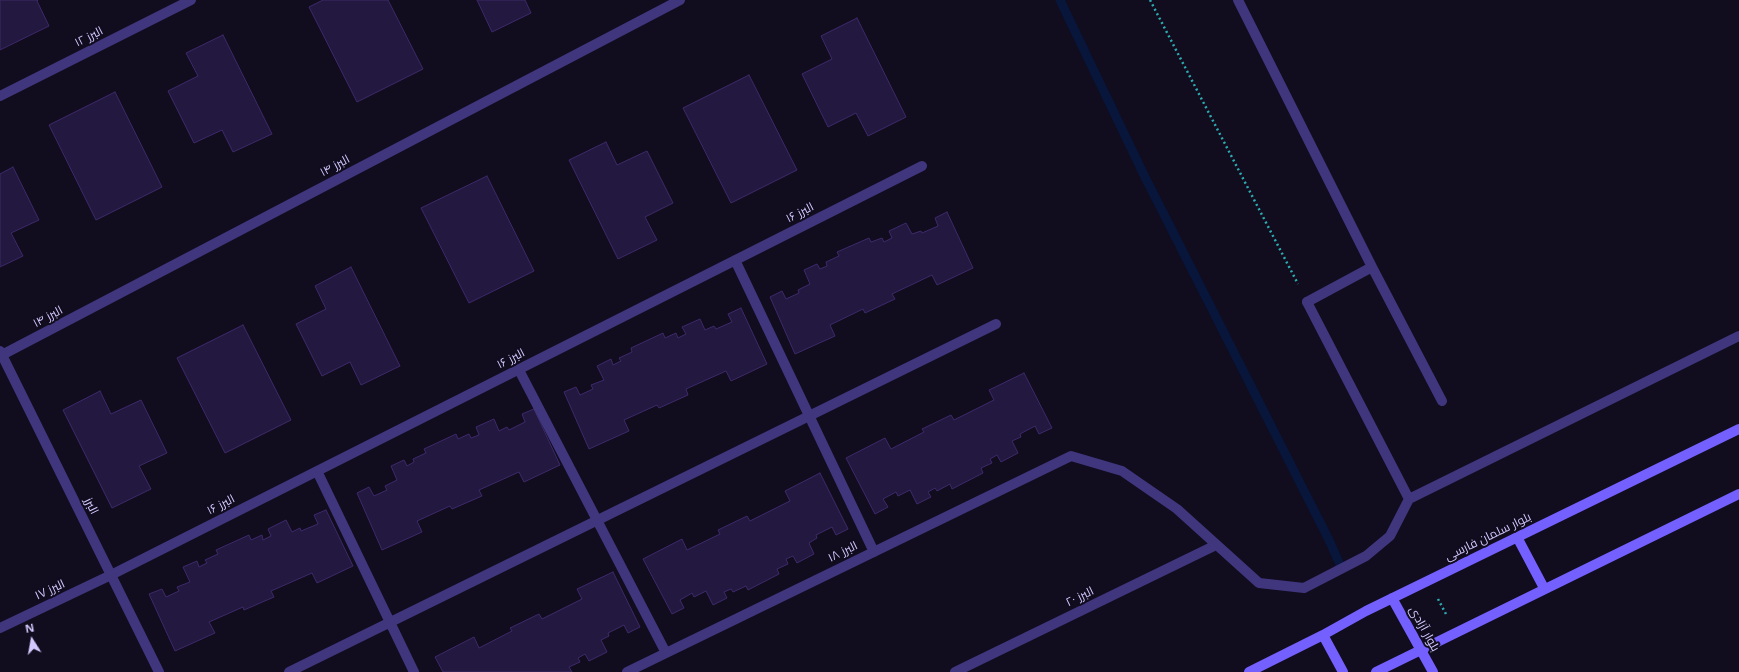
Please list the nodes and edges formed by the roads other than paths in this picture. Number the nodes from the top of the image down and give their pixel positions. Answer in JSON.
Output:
{"nodes":[{"id":1,"x":190,"y":0,"type":"edge"},
{"id":2,"x":680,"y":0,"type":"edge"},
{"id":3,"x":1238,"y":0,"type":"edge"},
{"id":4,"x":0,"y":96,"type":"edge"},
{"id":5,"x":922,"y":166,"type":"dead end"},
{"id":6,"x":735,"y":260,"type":"junction"},
{"id":7,"x":1372,"y":267,"type":"junction"},
{"id":8,"x":996,"y":324,"type":"dead end"},
{"id":9,"x":1739,"y":336,"type":"edge"},
{"id":10,"x":1,"y":354,"type":"edge"},
{"id":11,"x":519,"y":370,"type":"junction"},
{"id":12,"x":1442,"y":401,"type":"dead end"},
{"id":13,"x":808,"y":417,"type":"junction"},
{"id":14,"x":1739,"y":429,"type":"edge"},
{"id":15,"x":317,"y":471,"type":"junction"},
{"id":16,"x":1739,"y":494,"type":"edge"},
{"id":17,"x":1409,"y":500,"type":"junction"},
{"id":18,"x":597,"y":520,"type":"junction"},
{"id":19,"x":1516,"y":537,"type":"junction"},
{"id":20,"x":1216,"y":545,"type":"junction"},
{"id":21,"x":874,"y":552,"type":"junction"},
{"id":22,"x":111,"y":575,"type":"junction"},
{"id":23,"x":1544,"y":588,"type":"junction"},
{"id":24,"x":1392,"y":598,"type":"junction"},
{"id":25,"x":390,"y":622,"type":"junction"},
{"id":26,"x":0,"y":628,"type":"edge"},
{"id":27,"x":1323,"y":635,"type":"junction"},
{"id":28,"x":1422,"y":650,"type":"junction"},
{"id":29,"x":666,"y":653,"type":"junction"},
{"id":30,"x":159,"y":672,"type":"edge"},
{"id":31,"x":289,"y":672,"type":"edge"},
{"id":32,"x":414,"y":672,"type":"edge"},
{"id":33,"x":627,"y":672,"type":"edge"},
{"id":34,"x":955,"y":672,"type":"edge"},
{"id":35,"x":1250,"y":672,"type":"edge"},
{"id":36,"x":1343,"y":672,"type":"edge"},
{"id":37,"x":1376,"y":672,"type":"edge"},
{"id":38,"x":1433,"y":672,"type":"edge"}],
"edges":[{"from":1,"to":4,"type":"street","name":"البرز ۱۲"},
{"from":2,"to":10,"type":"street","name":"البرز ۱۴"},
{"from":3,"to":7,"type":"street"},
{"from":5,"to":6,"type":"street","name":"البرز ۱۶"},
{"from":6,"to":11,"type":"street","name":"البرز ۱۶"},
{"from":6,"to":13,"type":"street"},
{"from":7,"to":12,"type":"street"},
{"from":7,"to":17,"type":"street"},
{"from":8,"to":13,"type":"street"},
{"from":9,"to":17,"type":"street"},
{"from":10,"to":22,"type":"street","name":"البرز"},
{"from":11,"to":15,"type":"street","name":"البرز ۱۶"},
{"from":11,"to":18,"type":"street"},
{"from":13,"to":18,"type":"street"},
{"from":13,"to":21,"type":"street"},
{"from":14,"to":19,"type":"main road","name":"بلوار سلمان فارسی"},
{"from":15,"to":22,"type":"street","name":"البرز ۱۶"},
{"from":15,"to":25,"type":"street"},
{"from":16,"to":23,"type":"main road"},
{"from":17,"to":20,"type":"street"},
{"from":18,"to":25,"type":"street"},
{"from":18,"to":29,"type":"street"},
{"from":19,"to":23,"type":"main road"},
{"from":19,"to":24,"type":"main road","name":"بلوار سلمان فارسی"},
{"from":20,"to":21,"type":"street","name":"البرز ۱۸"},
{"from":20,"to":34,"type":"street","name":"البرز ۲۰"},
{"from":21,"to":29,"type":"street","name":"البرز ۱۸"},
{"from":22,"to":26,"type":"street","name":"البرز ۱۷"},
{"from":22,"to":30,"type":"street","name":"البرز"},
{"from":23,"to":28,"type":"main road"},
{"from":24,"to":27,"type":"main road","name":"بلوار سلمان فارسی"},
{"from":24,"to":28,"type":"main road","name":"بلوار آزادی"},
{"from":25,"to":31,"type":"street"},
{"from":25,"to":32,"type":"street"},
{"from":27,"to":35,"type":"main road","name":"بلوار سلمان فارسی"},
{"from":27,"to":36,"type":"main road"},
{"from":28,"to":37,"type":"main road"},
{"from":28,"to":38,"type":"main road","name":"بلوار آزادی"},
{"from":29,"to":33,"type":"street","name":"البرز ۱۸"}]}
